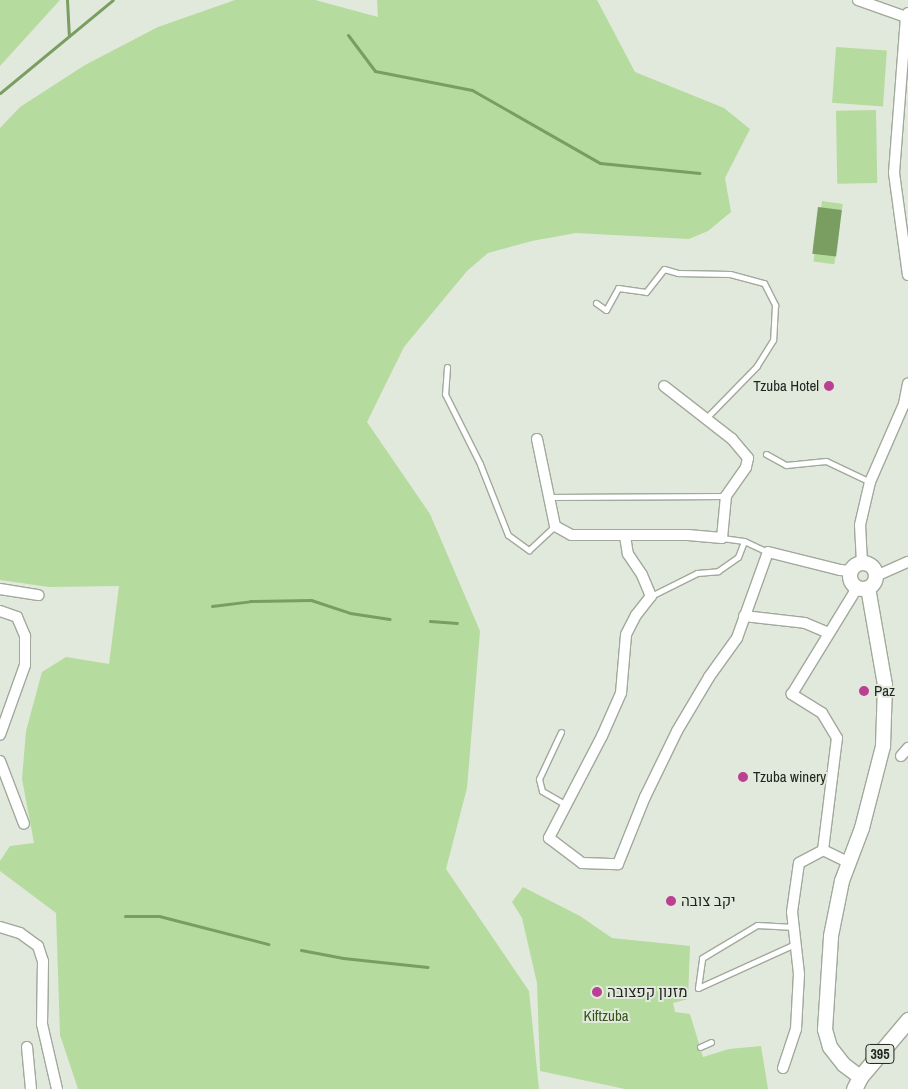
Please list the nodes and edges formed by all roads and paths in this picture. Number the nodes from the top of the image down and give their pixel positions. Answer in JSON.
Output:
{"nodes":[{"id":1,"x":858,"y":0,"type":"edge"},
{"id":2,"x":907,"y":15,"type":"edge"},
{"id":3,"x":908,"y":275,"type":"edge"},
{"id":4,"x":596,"y":303,"type":"dead end"},
{"id":5,"x":446,"y":368,"type":"dead end"},
{"id":6,"x":908,"y":383,"type":"edge"},
{"id":7,"x":664,"y":386,"type":"dead end"},
{"id":8,"x":706,"y":418,"type":"junction"},
{"id":9,"x":537,"y":439,"type":"dead end"},
{"id":10,"x":766,"y":454,"type":"dead end"},
{"id":11,"x":870,"y":482,"type":"junction"},
{"id":12,"x":726,"y":496,"type":"junction"},
{"id":13,"x":549,"y":497,"type":"junction"},
{"id":14,"x":555,"y":526,"type":"junction"},
{"id":15,"x":625,"y":536,"type":"junction"},
{"id":16,"x":722,"y":538,"type":"junction"},
{"id":17,"x":744,"y":541,"type":"junction"},
{"id":18,"x":768,"y":552,"type":"junction"},
{"id":19,"x":908,"y":562,"type":"edge"},
{"id":20,"x":856,"y":567,"type":"junction"},
{"id":21,"x":876,"y":576,"type":"junction"},
{"id":22,"x":862,"y":588,"type":"junction"},
{"id":23,"x":0,"y":589,"type":"edge"},
{"id":24,"x":39,"y":594,"type":"dead end"},
{"id":25,"x":651,"y":596,"type":"junction"},
{"id":26,"x":0,"y":611,"type":"edge"},
{"id":27,"x":744,"y":616,"type":"junction"},
{"id":28,"x":829,"y":633,"type":"junction"},
{"id":29,"x":561,"y":732,"type":"dead end"},
{"id":30,"x":0,"y":735,"type":"edge"},
{"id":31,"x":0,"y":761,"type":"edge"},
{"id":32,"x":566,"y":805,"type":"junction"},
{"id":33,"x":24,"y":824,"type":"dead end"},
{"id":34,"x":823,"y":850,"type":"junction"},
{"id":35,"x":848,"y":862,"type":"junction"},
{"id":36,"x":0,"y":927,"type":"edge"},
{"id":37,"x":794,"y":927,"type":"junction"},
{"id":38,"x":796,"y":944,"type":"junction"},
{"id":39,"x":908,"y":1020,"type":"edge"},
{"id":40,"x":711,"y":1042,"type":"dead end"},
{"id":41,"x":27,"y":1047,"type":"dead end"},
{"id":42,"x":700,"y":1047,"type":"dead end"},
{"id":43,"x":784,"y":1068,"type":"dead end"},
{"id":44,"x":857,"y":1083,"type":"edge"},
{"id":45,"x":31,"y":1089,"type":"edge"},
{"id":46,"x":57,"y":1089,"type":"edge"}],
"edges":[{"from":1,"to":2,"type":"street"},
{"from":2,"to":3,"type":"street"},
{"from":4,"to":8,"type":"lane"},
{"from":5,"to":14,"type":"lane"},
{"from":6,"to":11,"type":"street"},
{"from":7,"to":8,"type":"street"},
{"from":8,"to":12,"type":"street"},
{"from":9,"to":13,"type":"street"},
{"from":10,"to":11,"type":"lane"},
{"from":11,"to":20,"type":"street"},
{"from":12,"to":13,"type":"lane"},
{"from":12,"to":16,"type":"street"},
{"from":13,"to":14,"type":"street"},
{"from":14,"to":15,"type":"street"},
{"from":15,"to":16,"type":"street"},
{"from":15,"to":25,"type":"street"},
{"from":16,"to":17,"type":"lane"},
{"from":17,"to":18,"type":"lane"},
{"from":17,"to":25,"type":"lane"},
{"from":18,"to":20,"type":"street"},
{"from":18,"to":27,"type":"street"},
{"from":19,"to":21,"type":"street"},
{"from":20,"to":21,"type":"street"},
{"from":20,"to":22,"type":"street"},
{"from":21,"to":22,"type":"street"},
{"from":22,"to":28,"type":"street"},
{"from":22,"to":35,"type":"street"},
{"from":23,"to":24,"type":"street"},
{"from":25,"to":32,"type":"street"},
{"from":26,"to":30,"type":"street"},
{"from":27,"to":28,"type":"street"},
{"from":27,"to":32,"type":"street"},
{"from":28,"to":34,"type":"street"},
{"from":29,"to":32,"type":"lane"},
{"from":31,"to":33,"type":"street"},
{"from":34,"to":35,"type":"street"},
{"from":34,"to":37,"type":"street"},
{"from":35,"to":44,"type":"street"},
{"from":36,"to":46,"type":"street"},
{"from":37,"to":38,"type":"street"},
{"from":37,"to":38,"type":"lane"},
{"from":38,"to":43,"type":"street"},
{"from":39,"to":44,"type":"main road","number":"395"},
{"from":40,"to":42,"type":"lane"},
{"from":41,"to":45,"type":"street"}]}
